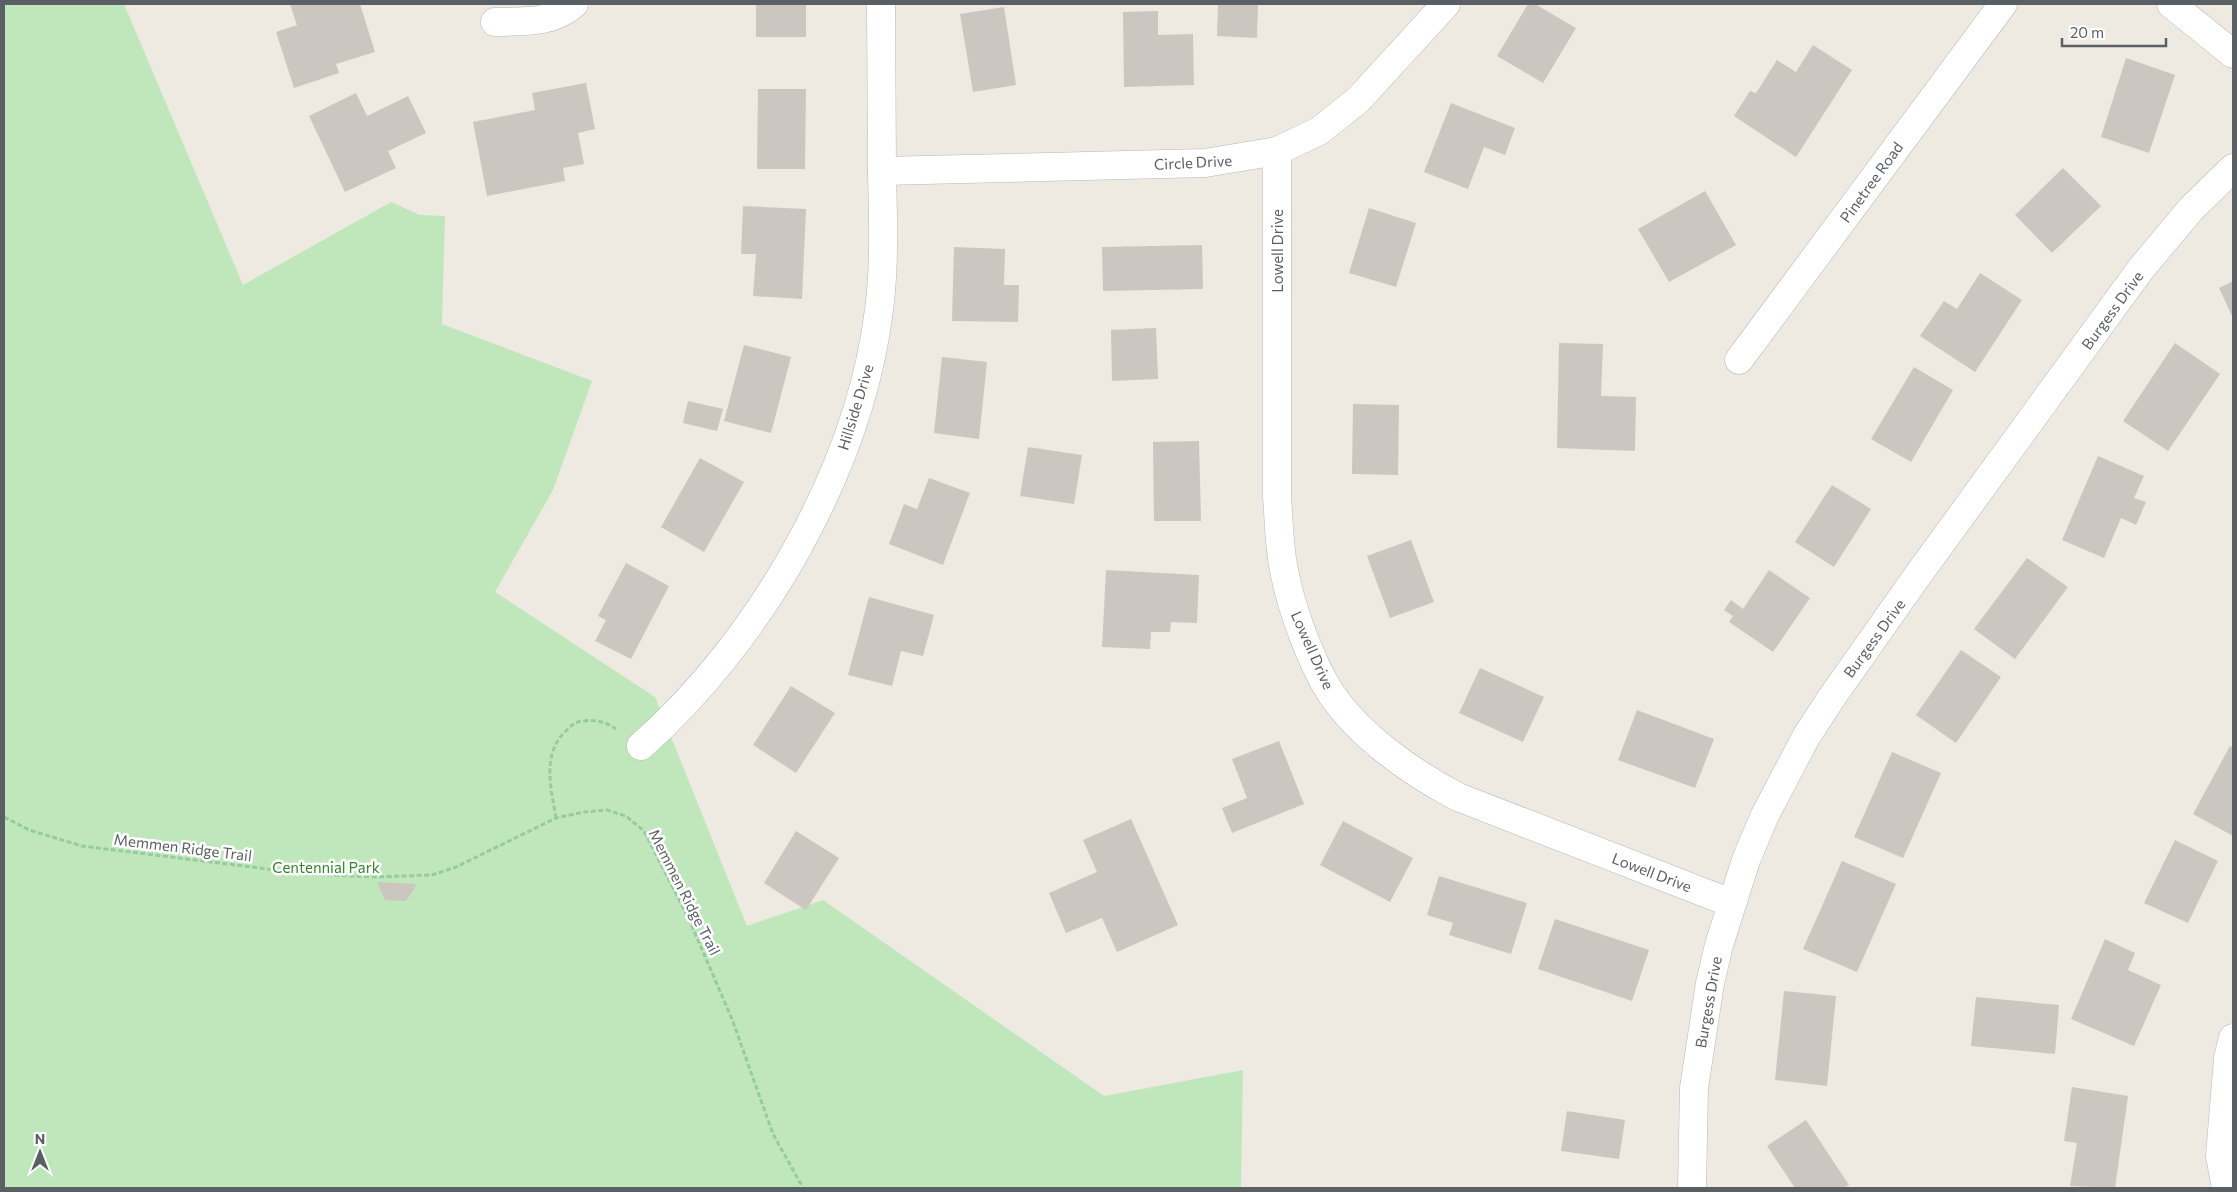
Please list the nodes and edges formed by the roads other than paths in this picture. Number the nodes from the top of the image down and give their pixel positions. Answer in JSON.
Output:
{"nodes":[{"id":1,"x":574,"y":4,"type":"edge"},
{"id":2,"x":881,"y":4,"type":"edge"},
{"id":3,"x":1446,"y":4,"type":"edge"},
{"id":4,"x":2003,"y":4,"type":"edge"},
{"id":5,"x":2171,"y":4,"type":"edge"},
{"id":6,"x":495,"y":22,"type":"dead end"},
{"id":7,"x":2233,"y":54,"type":"edge"},
{"id":8,"x":1277,"y":152,"type":"junction"},
{"id":9,"x":2233,"y":168,"type":"edge"},
{"id":10,"x":882,"y":171,"type":"junction"},
{"id":11,"x":1740,"y":360,"type":"dead end"},
{"id":12,"x":641,"y":746,"type":"road end"},
{"id":13,"x":1731,"y":903,"type":"junction"},
{"id":14,"x":2233,"y":1038,"type":"edge"},
{"id":15,"x":1692,"y":1188,"type":"edge"},
{"id":16,"x":2226,"y":1188,"type":"edge"}],
"edges":[{"from":1,"to":6,"type":"street"},
{"from":2,"to":10,"type":"street","name":"Hillside Drive"},
{"from":3,"to":8,"type":"street","name":"Circle Drive"},
{"from":4,"to":11,"type":"street","name":"Pinetree Road"},
{"from":5,"to":7,"type":"street"},
{"from":8,"to":10,"type":"street","name":"Circle Drive"},
{"from":8,"to":13,"type":"street","name":"Lowell Drive"},
{"from":9,"to":13,"type":"street","name":"Burgess Drive"},
{"from":10,"to":12,"type":"street","name":"Hillside Drive"},
{"from":13,"to":15,"type":"street","name":"Burgess Drive"},
{"from":14,"to":16,"type":"street"}]}
